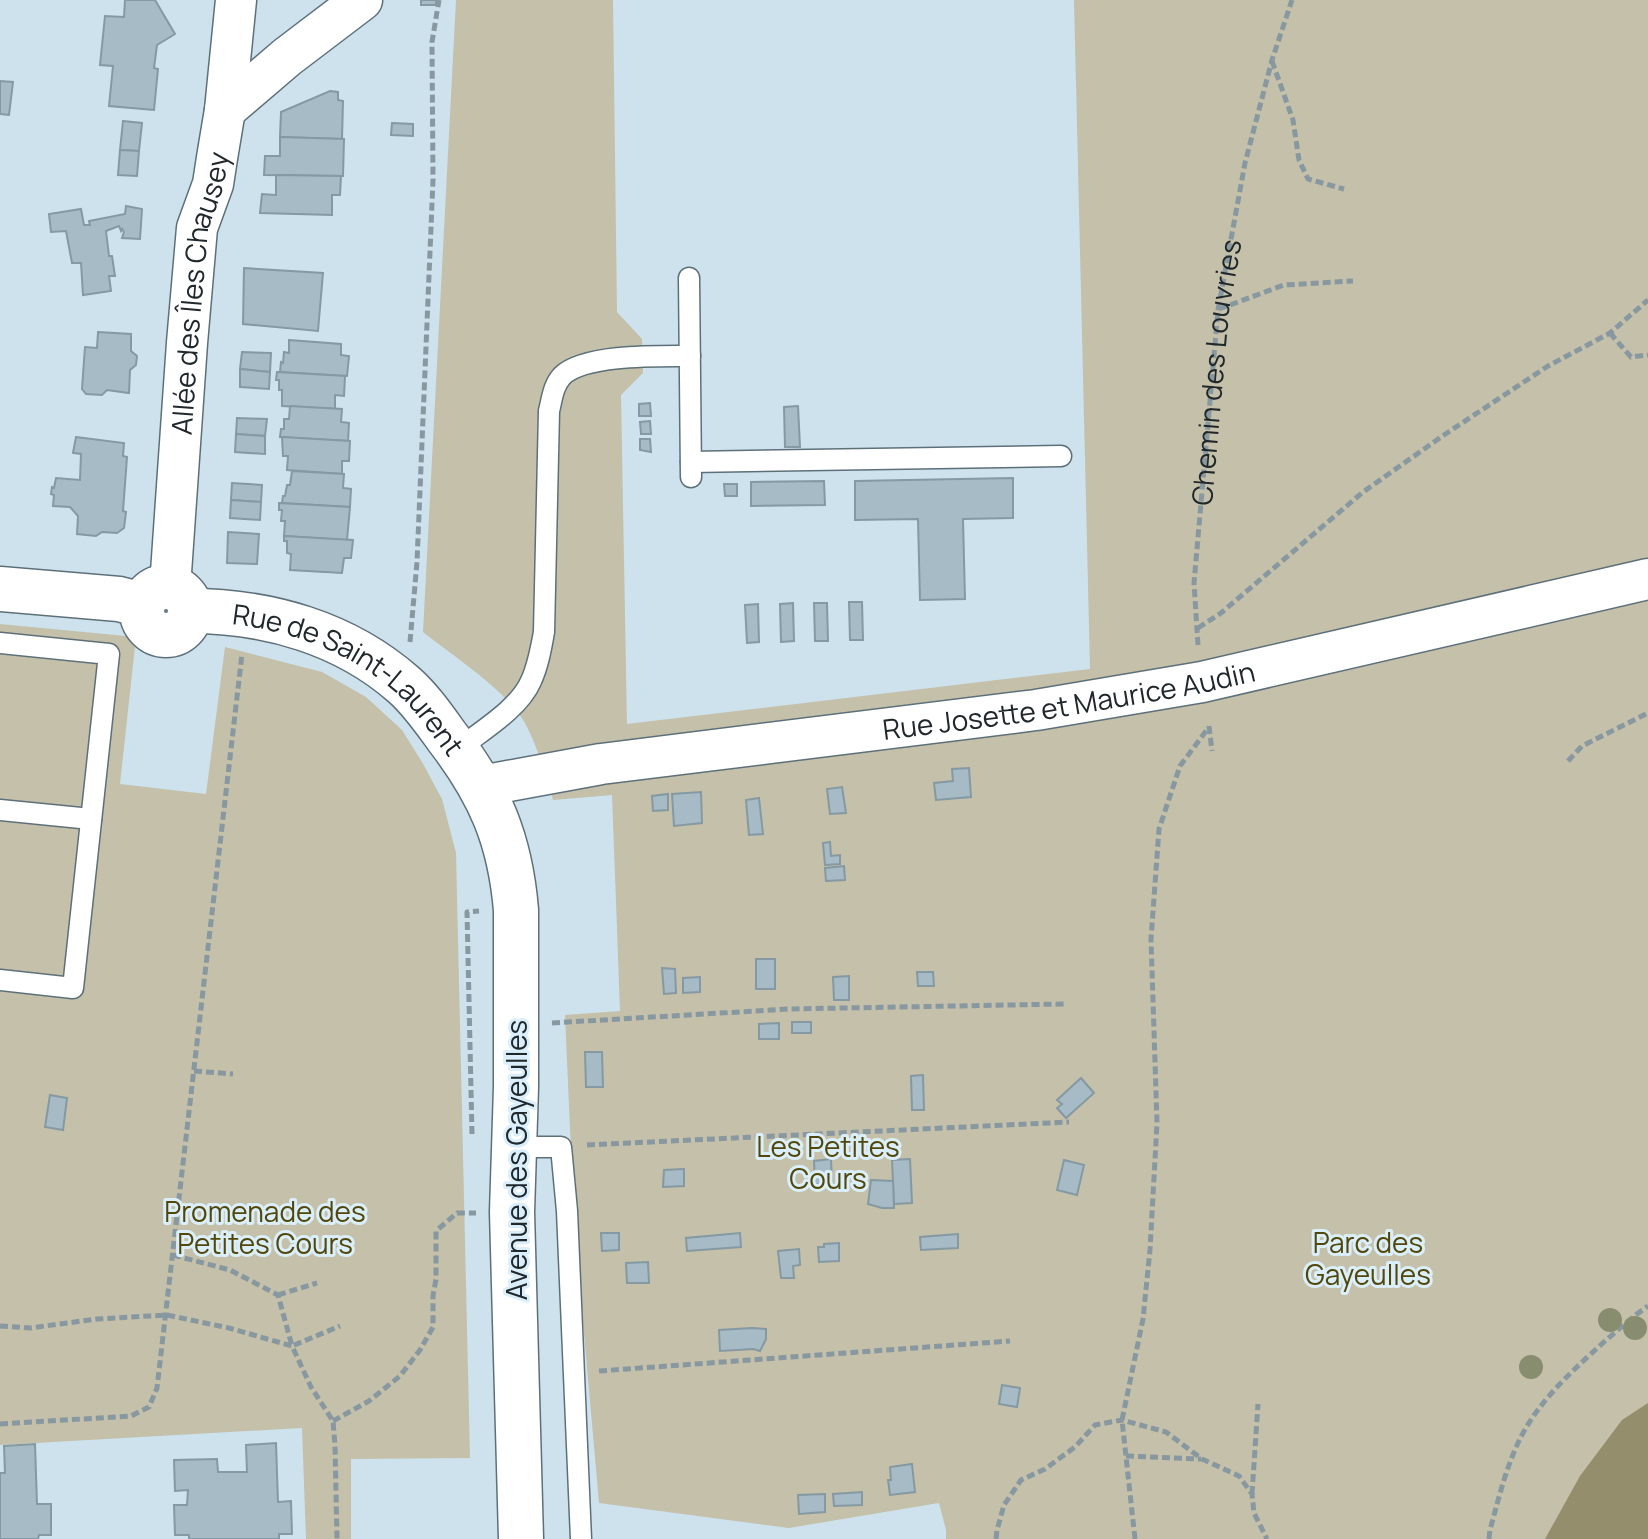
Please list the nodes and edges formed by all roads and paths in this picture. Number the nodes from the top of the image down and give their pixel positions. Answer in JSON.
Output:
{"nodes":[{"id":1,"x":236,"y":0,"type":"edge"},
{"id":2,"x":362,"y":0,"type":"edge"},
{"id":3,"x":439,"y":0,"type":"edge"},
{"id":4,"x":1292,"y":0,"type":"edge"},
{"id":5,"x":1272,"y":60,"type":"junction"},
{"id":6,"x":225,"y":110,"type":"junction"},
{"id":7,"x":1344,"y":189,"type":"dead end"},
{"id":8,"x":689,"y":278,"type":"dead end"},
{"id":9,"x":1353,"y":281,"type":"dead end"},
{"id":10,"x":1648,"y":300,"type":"edge"},
{"id":11,"x":1218,"y":310,"type":"junction"},
{"id":12,"x":1610,"y":333,"type":"junction"},
{"id":13,"x":1648,"y":355,"type":"edge"},
{"id":14,"x":690,"y":356,"type":"junction"},
{"id":15,"x":1061,"y":456,"type":"dead end"},
{"id":16,"x":1648,"y":579,"type":"edge"},
{"id":17,"x":0,"y":589,"type":"edge"},
{"id":18,"x":167,"y":601,"type":"junction"},
{"id":19,"x":247,"y":615,"type":"junction"},
{"id":20,"x":1198,"y":628,"type":"junction"},
{"id":21,"x":0,"y":643,"type":"edge"},
{"id":22,"x":1202,"y":682,"type":"junction"},
{"id":23,"x":406,"y":687,"type":"junction"},
{"id":24,"x":1648,"y":713,"type":"edge"},
{"id":25,"x":1209,"y":727,"type":"junction"},
{"id":26,"x":457,"y":750,"type":"junction"},
{"id":27,"x":1212,"y":751,"type":"dead end"},
{"id":28,"x":1568,"y":761,"type":"dead end"},
{"id":29,"x":481,"y":786,"type":"junction"},
{"id":30,"x":0,"y":810,"type":"edge"},
{"id":31,"x":91,"y":819,"type":"junction"},
{"id":32,"x":0,"y":980,"type":"edge"},
{"id":33,"x":1064,"y":1004,"type":"dead end"},
{"id":34,"x":516,"y":1025,"type":"junction"},
{"id":35,"x":194,"y":1071,"type":"junction"},
{"id":36,"x":233,"y":1074,"type":"dead end"},
{"id":37,"x":1069,"y":1122,"type":"dead end"},
{"id":38,"x":513,"y":1147,"type":"junction"},
{"id":39,"x":561,"y":1147,"type":"junction"},
{"id":40,"x":512,"y":1212,"type":"junction"},
{"id":41,"x":173,"y":1255,"type":"junction"},
{"id":42,"x":317,"y":1283,"type":"dead end"},
{"id":43,"x":278,"y":1295,"type":"junction"},
{"id":44,"x":1648,"y":1306,"type":"edge"},
{"id":45,"x":167,"y":1315,"type":"junction"},
{"id":46,"x":0,"y":1326,"type":"edge"},
{"id":47,"x":340,"y":1326,"type":"dead end"},
{"id":48,"x":1010,"y":1341,"type":"dead end"},
{"id":49,"x":292,"y":1346,"type":"junction"},
{"id":50,"x":574,"y":1372,"type":"junction"},
{"id":51,"x":1258,"y":1404,"type":"dead end"},
{"id":52,"x":1122,"y":1420,"type":"junction"},
{"id":53,"x":333,"y":1421,"type":"junction"},
{"id":54,"x":0,"y":1424,"type":"edge"},
{"id":55,"x":1126,"y":1456,"type":"junction"},
{"id":56,"x":1202,"y":1459,"type":"junction"},
{"id":57,"x":1252,"y":1494,"type":"junction"},
{"id":58,"x":337,"y":1539,"type":"edge"},
{"id":59,"x":521,"y":1539,"type":"edge"},
{"id":60,"x":581,"y":1539,"type":"edge"},
{"id":61,"x":996,"y":1539,"type":"edge"},
{"id":62,"x":1135,"y":1539,"type":"edge"},
{"id":63,"x":1267,"y":1539,"type":"edge"},
{"id":64,"x":1489,"y":1539,"type":"edge"}],
"edges":[{"from":1,"to":6,"type":"street","name":"Allée des Îles Chausey"},
{"from":2,"to":6,"type":"street"},
{"from":3,"to":23,"type":"path"},
{"from":4,"to":5,"type":"path","name":"Chemin des Louvries"},
{"from":5,"to":7,"type":"path"},
{"from":5,"to":11,"type":"path","name":"Chemin des Louvries"},
{"from":6,"to":18,"type":"street","name":"Allée des Îles Chausey"},
{"from":8,"to":14,"type":"lane"},
{"from":9,"to":11,"type":"path"},
{"from":10,"to":12,"type":"path"},
{"from":11,"to":20,"type":"path","name":"Chemin des Louvries"},
{"from":12,"to":13,"type":"path"},
{"from":12,"to":20,"type":"path"},
{"from":14,"to":15,"type":"lane"},
{"from":14,"to":26,"type":"lane"},
{"from":16,"to":22,"type":"street","name":"Rue Josette et Maurice Audin"},
{"from":17,"to":18,"type":"street","name":"Rue de Saint-Laurent"},
{"from":18,"to":19,"type":"street","name":"Rue de Saint-Laurent"},
{"from":19,"to":23,"type":"street","name":"Rue de Saint-Laurent"},
{"from":19,"to":35,"type":"path"},
{"from":20,"to":22,"type":"path","name":"Chemin des Louvries"},
{"from":21,"to":31,"type":"lane"},
{"from":22,"to":25,"type":"path","name":"Chemin des Louvries"},
{"from":22,"to":29,"type":"street","name":"Rue Josette et Maurice Audin"},
{"from":23,"to":26,"type":"street","name":"Rue de Saint-Laurent"},
{"from":24,"to":28,"type":"path"},
{"from":25,"to":27,"type":"path","name":"Chemin des Louvries"},
{"from":25,"to":52,"type":"path"},
{"from":26,"to":29,"type":"street","name":"Rue de Saint-Laurent"},
{"from":29,"to":34,"type":"street","name":"Avenue des Gayeulles"},
{"from":30,"to":31,"type":"lane"},
{"from":31,"to":32,"type":"lane"},
{"from":33,"to":34,"type":"path"},
{"from":34,"to":38,"type":"street","name":"Avenue des Gayeulles"},
{"from":35,"to":36,"type":"path"},
{"from":35,"to":41,"type":"path"},
{"from":37,"to":39,"type":"path"},
{"from":38,"to":39,"type":"lane"},
{"from":38,"to":40,"type":"street","name":"Avenue des Gayeulles"},
{"from":39,"to":50,"type":"lane"},
{"from":40,"to":53,"type":"path"},
{"from":40,"to":59,"type":"street","name":"Avenue des Gayeulles"},
{"from":41,"to":43,"type":"path"},
{"from":41,"to":45,"type":"path"},
{"from":42,"to":43,"type":"path"},
{"from":43,"to":49,"type":"path"},
{"from":44,"to":64,"type":"path"},
{"from":45,"to":46,"type":"path"},
{"from":45,"to":49,"type":"path"},
{"from":45,"to":54,"type":"path"},
{"from":47,"to":49,"type":"path"},
{"from":48,"to":50,"type":"path"},
{"from":49,"to":53,"type":"path"},
{"from":50,"to":60,"type":"lane"},
{"from":51,"to":57,"type":"path"},
{"from":52,"to":55,"type":"path"},
{"from":52,"to":56,"type":"path"},
{"from":52,"to":61,"type":"path"},
{"from":53,"to":58,"type":"path"},
{"from":55,"to":56,"type":"path"},
{"from":55,"to":62,"type":"path"},
{"from":56,"to":57,"type":"path"},
{"from":57,"to":63,"type":"path"}]}
